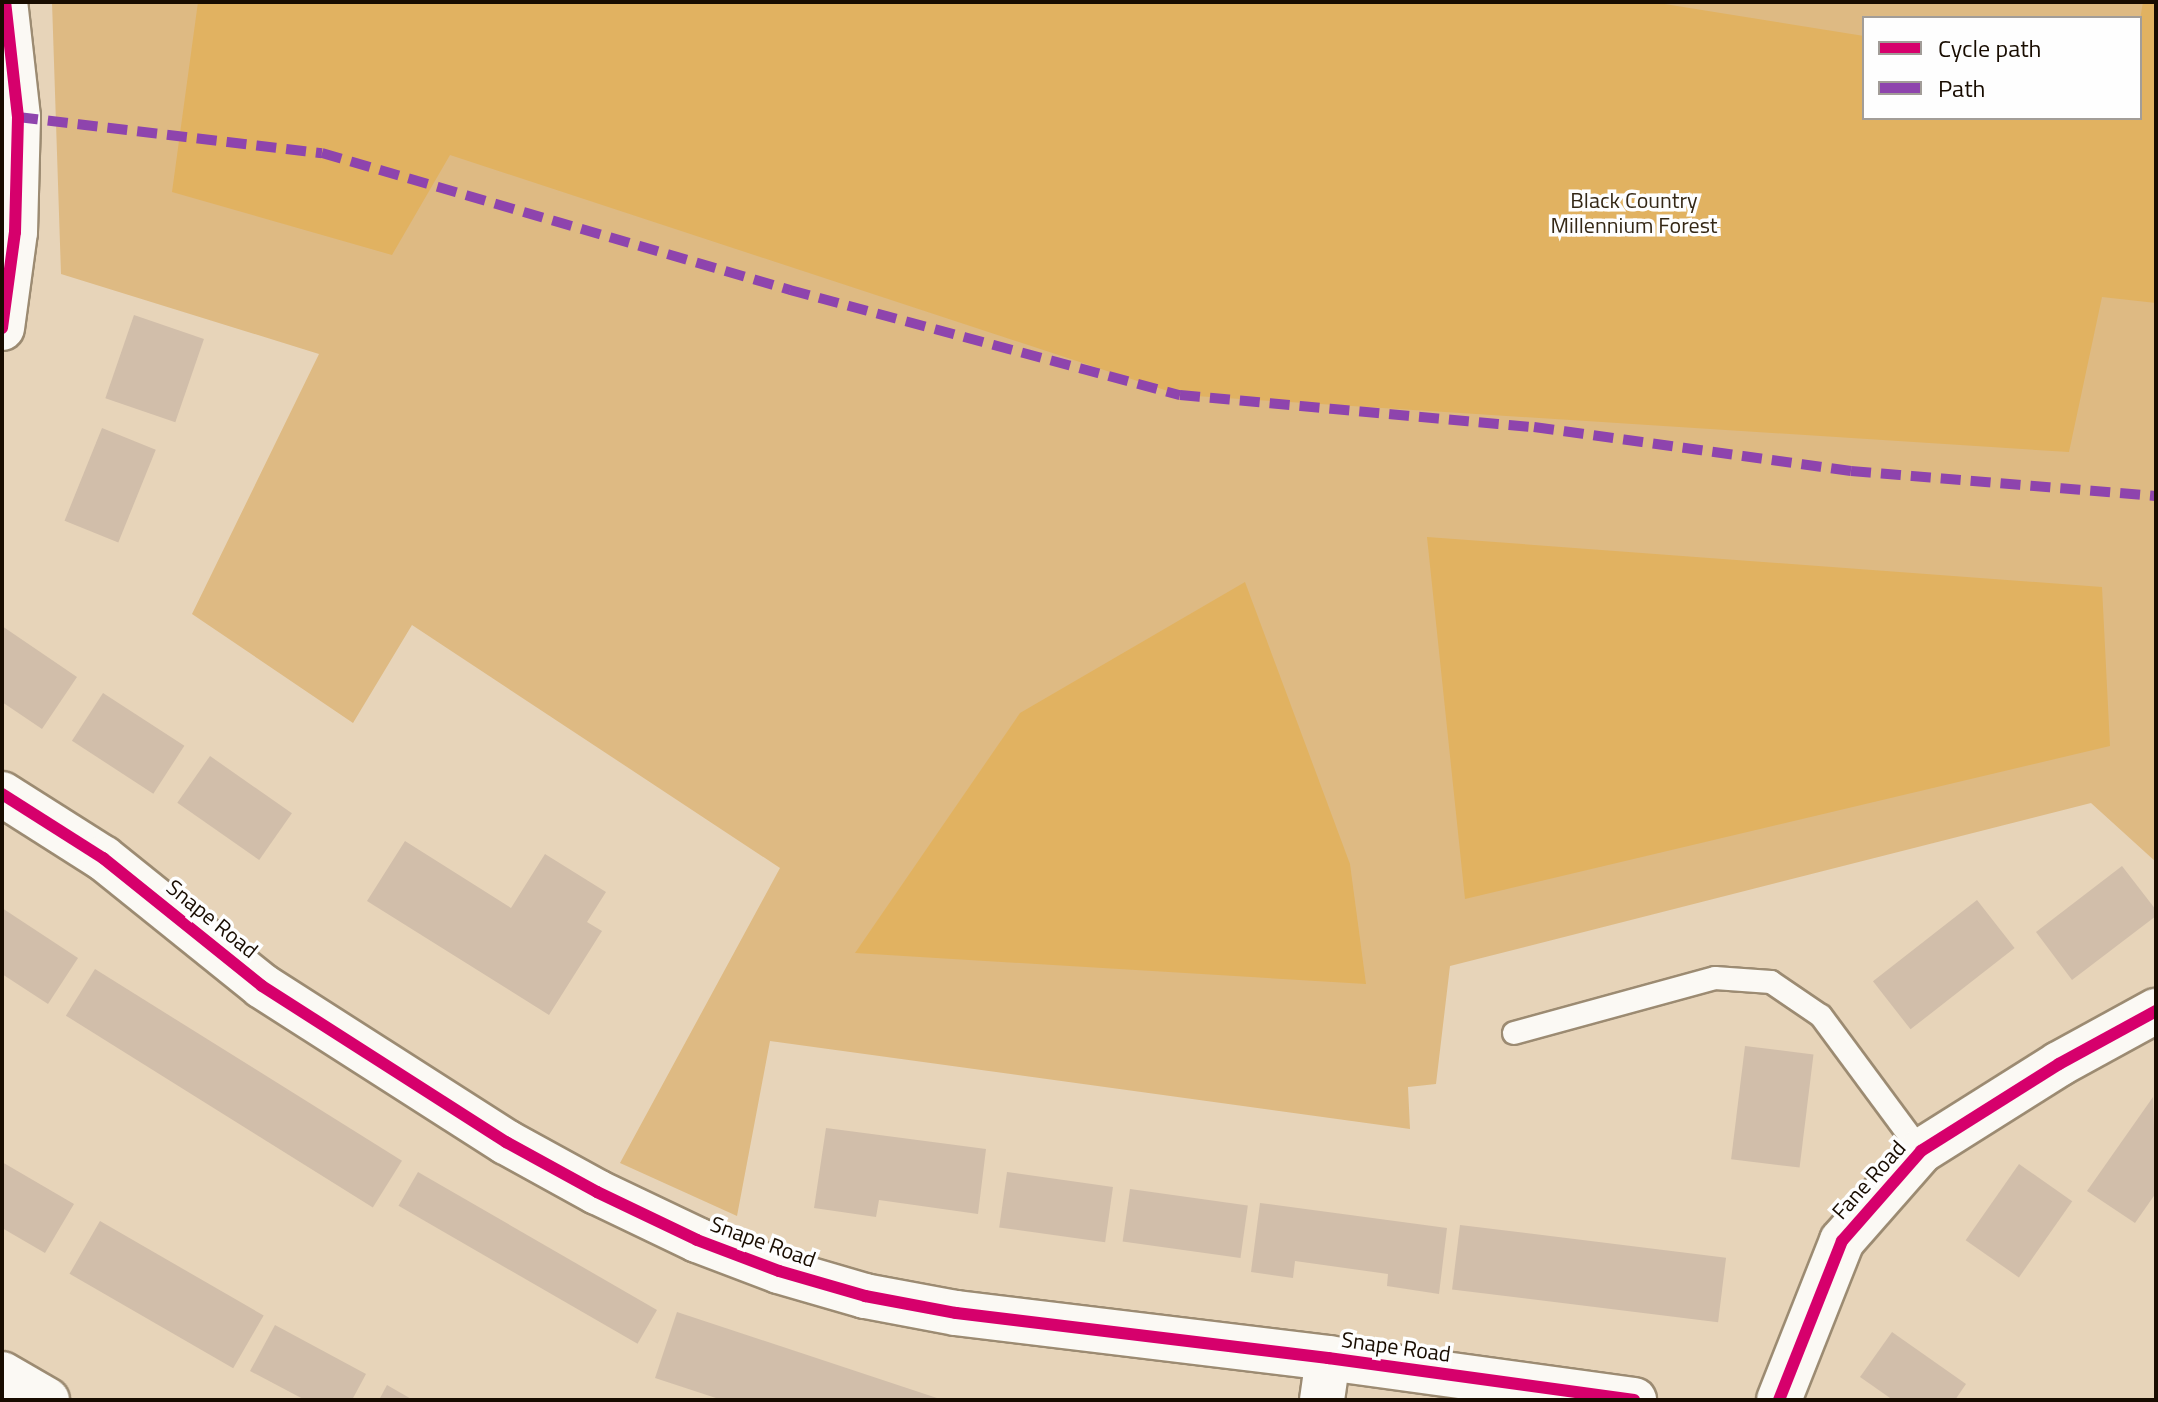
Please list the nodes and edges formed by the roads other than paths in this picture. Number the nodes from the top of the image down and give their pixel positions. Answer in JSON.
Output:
{"nodes":[{"id":1,"x":5,"y":2,"type":"edge"},
{"id":2,"x":2,"y":328,"type":"edge"},
{"id":3,"x":2,"y":794,"type":"edge"},
{"id":4,"x":2156,"y":1011,"type":"edge"},
{"id":5,"x":1514,"y":1033,"type":"dead end"},
{"id":6,"x":1921,"y":1151,"type":"junction"},
{"id":7,"x":1328,"y":1358,"type":"junction"},
{"id":8,"x":2,"y":1374,"type":"edge"},
{"id":9,"x":47,"y":1400,"type":"edge"},
{"id":10,"x":1322,"y":1400,"type":"edge"},
{"id":11,"x":1634,"y":1400,"type":"edge"},
{"id":12,"x":1779,"y":1400,"type":"edge"}],
"edges":[{"from":1,"to":2,"type":"street"},
{"from":3,"to":7,"type":"street","name":"Snape Road"},
{"from":4,"to":6,"type":"street","name":"Fane Road"},
{"from":5,"to":6,"type":"lane"},
{"from":6,"to":12,"type":"street","name":"Fane Road"},
{"from":7,"to":10,"type":"street"},
{"from":7,"to":11,"type":"street","name":"Snape Road"},
{"from":8,"to":9,"type":"street"}]}
